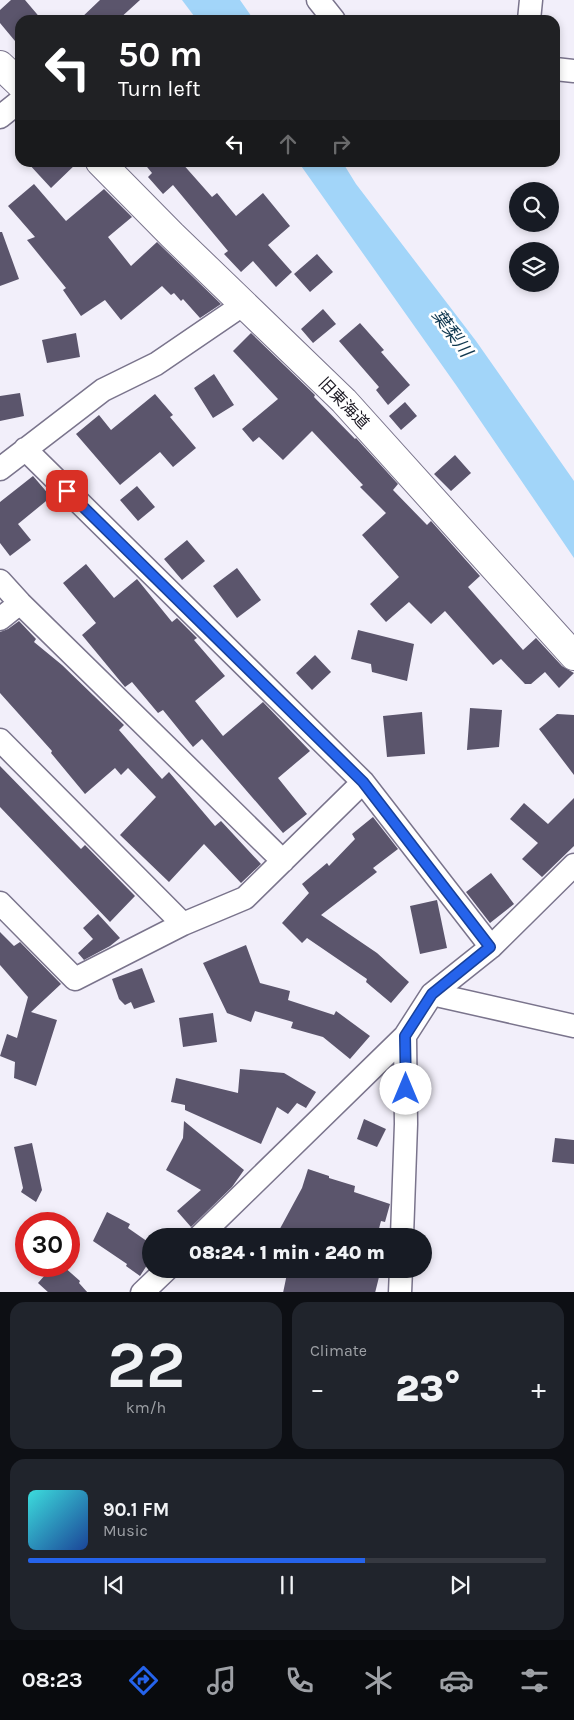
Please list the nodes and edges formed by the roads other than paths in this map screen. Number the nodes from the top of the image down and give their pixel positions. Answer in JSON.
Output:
{"nodes":[{"id":1,"x":318,"y":0,"type":"edge"},
{"id":2,"x":531,"y":0,"type":"edge"},
{"id":3,"x":330,"y":15,"type":"edge"},
{"id":4,"x":530,"y":15,"type":"edge"},
{"id":5,"x":0,"y":65,"type":"edge"},
{"id":6,"x":560,"y":70,"type":"edge"},
{"id":7,"x":574,"y":71,"type":"edge"},
{"id":8,"x":15,"y":79,"type":"edge"},
{"id":9,"x":15,"y":105,"type":"edge"},
{"id":10,"x":0,"y":118,"type":"edge"},
{"id":11,"x":105,"y":167,"type":"edge"},
{"id":12,"x":244,"y":304,"type":"junction"},
{"id":13,"x":25,"y":449,"type":"junction"},
{"id":14,"x":0,"y":469,"type":"edge"},
{"id":15,"x":0,"y":581,"type":"edge"},
{"id":16,"x":20,"y":603,"type":"junction"},
{"id":17,"x":0,"y":619,"type":"edge"},
{"id":18,"x":574,"y":656,"type":"edge"},
{"id":19,"x":0,"y":740,"type":"edge"},
{"id":20,"x":363,"y":782,"type":"junction"},
{"id":21,"x":283,"y":861,"type":"junction"},
{"id":22,"x":574,"y":866,"type":"edge"},
{"id":23,"x":0,"y":903,"type":"edge"},
{"id":24,"x":183,"y":924,"type":"junction"},
{"id":25,"x":490,"y":947,"type":"junction"},
{"id":26,"x":432,"y":994,"type":"junction"},
{"id":27,"x":574,"y":1026,"type":"edge"},
{"id":28,"x":405,"y":1036,"type":"junction"},
{"id":29,"x":208,"y":1228,"type":"edge"},
{"id":30,"x":402,"y":1228,"type":"edge"},
{"id":31,"x":157,"y":1278,"type":"edge"},
{"id":32,"x":401,"y":1278,"type":"edge"},
{"id":33,"x":142,"y":1292,"type":"edge"},
{"id":34,"x":400,"y":1292,"type":"edge"}],
"edges":[{"from":1,"to":3,"type":"street"},
{"from":2,"to":4,"type":"street"},
{"from":5,"to":8,"type":"main road"},
{"from":6,"to":7,"type":"street"},
{"from":9,"to":10,"type":"street"},
{"from":11,"to":12,"type":"main road","name":"旧東海道"},
{"from":12,"to":13,"type":"street"},
{"from":12,"to":18,"type":"main road","name":"旧東海道"},
{"from":13,"to":14,"type":"street"},
{"from":13,"to":20,"type":"street"},
{"from":15,"to":16,"type":"street"},
{"from":16,"to":17,"type":"street"},
{"from":16,"to":21,"type":"street"},
{"from":19,"to":24,"type":"street"},
{"from":20,"to":21,"type":"street"},
{"from":20,"to":25,"type":"street"},
{"from":21,"to":24,"type":"street"},
{"from":22,"to":25,"type":"street"},
{"from":23,"to":24,"type":"street"},
{"from":25,"to":26,"type":"street"},
{"from":26,"to":27,"type":"street"},
{"from":26,"to":28,"type":"street"},
{"from":28,"to":29,"type":"street"},
{"from":28,"to":30,"type":"street"},
{"from":31,"to":33,"type":"street"},
{"from":32,"to":34,"type":"street"}]}
